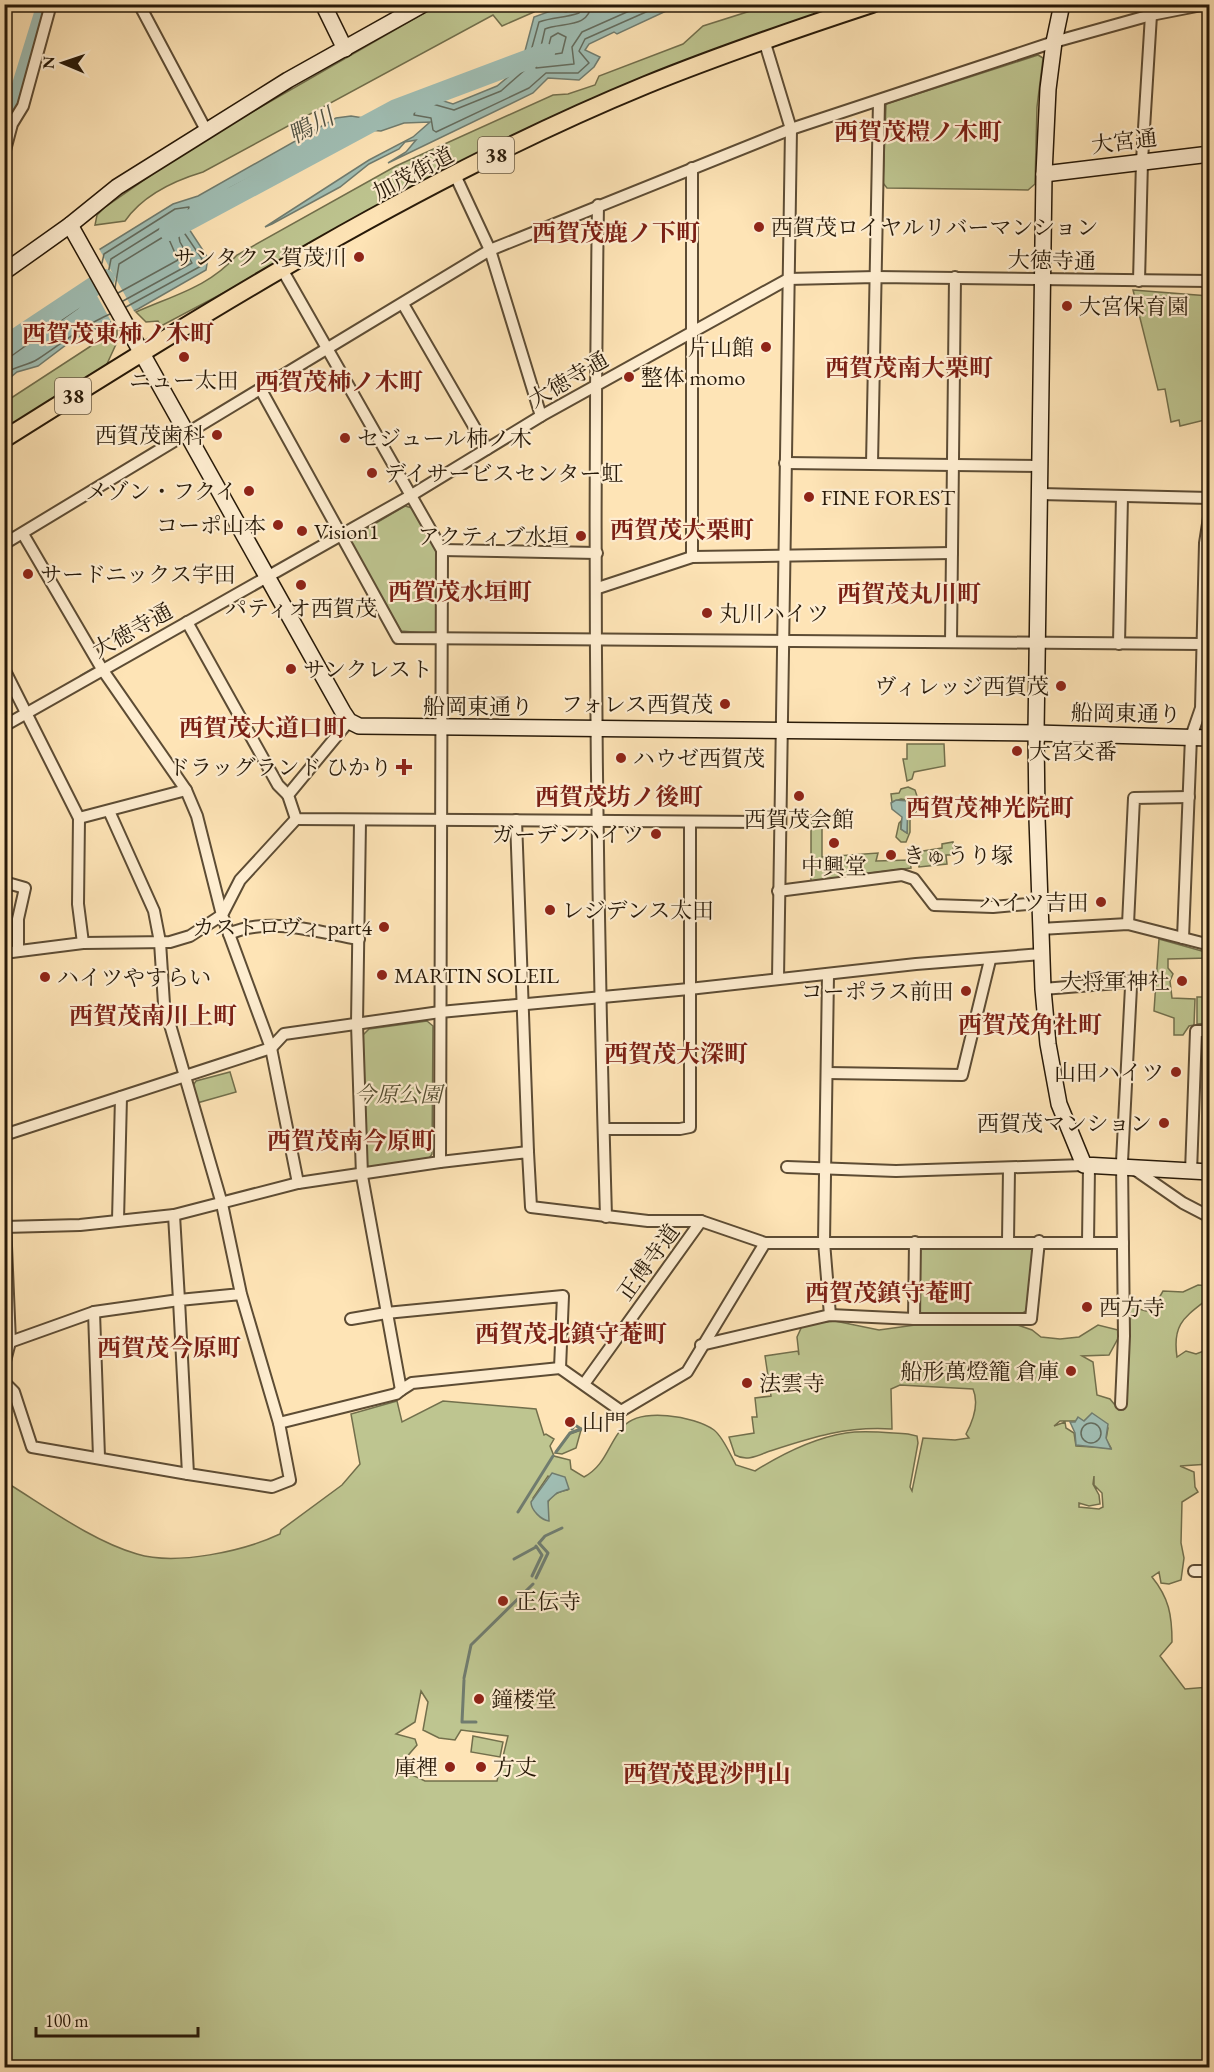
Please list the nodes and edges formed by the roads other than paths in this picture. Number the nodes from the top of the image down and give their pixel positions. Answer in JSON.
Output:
{"nodes":[{"id":1,"x":51,"y":4,"type":"edge"},
{"id":2,"x":139,"y":4,"type":"edge"},
{"id":3,"x":323,"y":4,"type":"edge"},
{"id":4,"x":424,"y":4,"type":"edge"},
{"id":5,"x":872,"y":4,"type":"edge"},
{"id":6,"x":1062,"y":4,"type":"edge"},
{"id":7,"x":1207,"y":4,"type":"edge"},
{"id":8,"x":1151,"y":15,"type":"junction"},
{"id":9,"x":764,"y":40,"type":"junction"},
{"id":10,"x":1054,"y":42,"type":"junction"},
{"id":11,"x":345,"y":49,"type":"junction"},
{"id":12,"x":879,"y":101,"type":"junction"},
{"id":13,"x":790,"y":129,"type":"junction"},
{"id":14,"x":206,"y":130,"type":"junction"},
{"id":15,"x":4,"y":154,"type":"edge"},
{"id":16,"x":1209,"y":154,"type":"edge"},
{"id":17,"x":1142,"y":161,"type":"junction"},
{"id":18,"x":692,"y":168,"type":"junction"},
{"id":19,"x":1044,"y":174,"type":"junction"},
{"id":20,"x":455,"y":175,"type":"junction"},
{"id":21,"x":598,"y":205,"type":"junction"},
{"id":22,"x":70,"y":225,"type":"junction"},
{"id":23,"x":490,"y":250,"type":"junction"},
{"id":24,"x":283,"y":271,"type":"junction"},
{"id":25,"x":4,"y":272,"type":"edge"},
{"id":26,"x":876,"y":277,"type":"junction"},
{"id":27,"x":955,"y":277,"type":"junction"},
{"id":28,"x":788,"y":279,"type":"junction"},
{"id":29,"x":1042,"y":280,"type":"junction"},
{"id":30,"x":1139,"y":281,"type":"junction"},
{"id":31,"x":1209,"y":281,"type":"edge"},
{"id":32,"x":402,"y":304,"type":"junction"},
{"id":33,"x":691,"y":332,"type":"junction"},
{"id":34,"x":327,"y":349,"type":"junction"},
{"id":35,"x":142,"y":353,"type":"junction"},
{"id":36,"x":596,"y":386,"type":"junction"},
{"id":37,"x":261,"y":390,"type":"junction"},
{"id":38,"x":541,"y":416,"type":"junction"},
{"id":39,"x":185,"y":433,"type":"junction"},
{"id":40,"x":4,"y":439,"type":"edge"},
{"id":41,"x":488,"y":449,"type":"junction"},
{"id":42,"x":785,"y":464,"type":"junction"},
{"id":43,"x":872,"y":464,"type":"junction"},
{"id":44,"x":953,"y":465,"type":"junction"},
{"id":45,"x":1040,"y":466,"type":"junction"},
{"id":46,"x":1040,"y":494,"type":"junction"},
{"id":47,"x":410,"y":495,"type":"junction"},
{"id":48,"x":1122,"y":496,"type":"junction"},
{"id":49,"x":1209,"y":498,"type":"edge"},
{"id":50,"x":1209,"y":511,"type":"edge"},
{"id":51,"x":23,"y":534,"type":"junction"},
{"id":52,"x":339,"y":535,"type":"junction"},
{"id":53,"x":1207,"y":543,"type":"edge"},
{"id":54,"x":4,"y":544,"type":"edge"},
{"id":55,"x":442,"y":550,"type":"junction"},
{"id":56,"x":597,"y":553,"type":"junction"},
{"id":57,"x":783,"y":554,"type":"junction"},
{"id":58,"x":952,"y":554,"type":"junction"},
{"id":59,"x":692,"y":557,"type":"junction"},
{"id":60,"x":267,"y":576,"type":"junction"},
{"id":61,"x":598,"y":588,"type":"junction"},
{"id":62,"x":187,"y":622,"type":"junction"},
{"id":63,"x":441,"y":638,"type":"junction"},
{"id":64,"x":598,"y":641,"type":"junction"},
{"id":65,"x":782,"y":641,"type":"junction"},
{"id":66,"x":951,"y":642,"type":"junction"},
{"id":67,"x":1038,"y":642,"type":"junction"},
{"id":68,"x":1119,"y":644,"type":"junction"},
{"id":69,"x":1202,"y":644,"type":"junction"},
{"id":70,"x":4,"y":669,"type":"edge"},
{"id":71,"x":102,"y":669,"type":"junction"},
{"id":72,"x":29,"y":712,"type":"junction"},
{"id":73,"x":349,"y":721,"type":"junction"},
{"id":74,"x":4,"y":726,"type":"edge"},
{"id":75,"x":440,"y":728,"type":"junction"},
{"id":76,"x":598,"y":729,"type":"junction"},
{"id":77,"x":780,"y":731,"type":"junction"},
{"id":78,"x":1036,"y":733,"type":"junction"},
{"id":79,"x":1191,"y":737,"type":"junction"},
{"id":80,"x":1209,"y":738,"type":"edge"},
{"id":81,"x":186,"y":790,"type":"junction"},
{"id":82,"x":288,"y":795,"type":"junction"},
{"id":83,"x":1189,"y":797,"type":"junction"},
{"id":84,"x":109,"y":811,"type":"junction"},
{"id":85,"x":79,"y":818,"type":"junction"},
{"id":86,"x":296,"y":819,"type":"junction"},
{"id":87,"x":516,"y":820,"type":"junction"},
{"id":88,"x":360,"y":821,"type":"junction"},
{"id":89,"x":598,"y":821,"type":"junction"},
{"id":90,"x":440,"y":822,"type":"junction"},
{"id":91,"x":690,"y":822,"type":"junction"},
{"id":92,"x":779,"y":822,"type":"junction"},
{"id":93,"x":4,"y":882,"type":"edge"},
{"id":94,"x":778,"y":891,"type":"junction"},
{"id":95,"x":1039,"y":903,"type":"junction"},
{"id":96,"x":222,"y":915,"type":"junction"},
{"id":97,"x":1128,"y":924,"type":"junction"},
{"id":98,"x":1040,"y":929,"type":"junction"},
{"id":99,"x":229,"y":934,"type":"junction"},
{"id":100,"x":1183,"y":938,"type":"junction"},
{"id":101,"x":359,"y":939,"type":"junction"},
{"id":102,"x":160,"y":942,"type":"junction"},
{"id":103,"x":83,"y":943,"type":"junction"},
{"id":104,"x":1209,"y":945,"type":"edge"},
{"id":105,"x":18,"y":951,"type":"junction"},
{"id":106,"x":4,"y":953,"type":"edge"},
{"id":107,"x":1042,"y":954,"type":"junction"},
{"id":108,"x":990,"y":960,"type":"junction"},
{"id":109,"x":828,"y":975,"type":"junction"},
{"id":110,"x":778,"y":979,"type":"junction"},
{"id":111,"x":689,"y":989,"type":"junction"},
{"id":112,"x":1043,"y":989,"type":"junction"},
{"id":113,"x":602,"y":998,"type":"junction"},
{"id":114,"x":523,"y":1005,"type":"junction"},
{"id":115,"x":440,"y":1012,"type":"junction"},
{"id":116,"x":357,"y":1024,"type":"junction"},
{"id":117,"x":1209,"y":1031,"type":"edge"},
{"id":118,"x":271,"y":1048,"type":"junction"},
{"id":119,"x":827,"y":1073,"type":"junction"},
{"id":120,"x":184,"y":1077,"type":"junction"},
{"id":121,"x":121,"y":1097,"type":"junction"},
{"id":122,"x":604,"y":1129,"type":"junction"},
{"id":123,"x":4,"y":1135,"type":"edge"},
{"id":124,"x":528,"y":1152,"type":"junction"},
{"id":125,"x":440,"y":1162,"type":"junction"},
{"id":126,"x":1086,"y":1166,"type":"junction"},
{"id":127,"x":787,"y":1167,"type":"dead end"},
{"id":128,"x":825,"y":1168,"type":"junction"},
{"id":129,"x":1128,"y":1168,"type":"junction"},
{"id":130,"x":1009,"y":1169,"type":"junction"},
{"id":131,"x":1191,"y":1172,"type":"junction"},
{"id":132,"x":1209,"y":1173,"type":"edge"},
{"id":133,"x":362,"y":1176,"type":"junction"},
{"id":134,"x":298,"y":1183,"type":"junction"},
{"id":135,"x":4,"y":1198,"type":"edge"},
{"id":136,"x":222,"y":1204,"type":"junction"},
{"id":137,"x":174,"y":1215,"type":"junction"},
{"id":138,"x":606,"y":1216,"type":"junction"},
{"id":139,"x":1209,"y":1217,"type":"edge"},
{"id":140,"x":118,"y":1220,"type":"junction"},
{"id":141,"x":701,"y":1221,"type":"junction"},
{"id":142,"x":5,"y":1227,"type":"edge"},
{"id":143,"x":1008,"y":1241,"type":"junction"},
{"id":144,"x":1039,"y":1241,"type":"junction"},
{"id":145,"x":825,"y":1242,"type":"junction"},
{"id":146,"x":915,"y":1242,"type":"junction"},
{"id":147,"x":1088,"y":1242,"type":"junction"},
{"id":148,"x":765,"y":1243,"type":"junction"},
{"id":149,"x":1123,"y":1243,"type":"junction"},
{"id":150,"x":6,"y":1285,"type":"edge"},
{"id":151,"x":241,"y":1294,"type":"junction"},
{"id":152,"x":179,"y":1300,"type":"junction"},
{"id":153,"x":94,"y":1312,"type":"junction"},
{"id":154,"x":386,"y":1313,"type":"junction"},
{"id":155,"x":830,"y":1315,"type":"junction"},
{"id":156,"x":351,"y":1319,"type":"dead end"},
{"id":157,"x":914,"y":1319,"type":"junction"},
{"id":158,"x":10,"y":1342,"type":"junction"},
{"id":159,"x":701,"y":1345,"type":"junction"},
{"id":160,"x":4,"y":1365,"type":"edge"},
{"id":161,"x":560,"y":1368,"type":"junction"},
{"id":162,"x":4,"y":1382,"type":"edge"},
{"id":163,"x":584,"y":1384,"type":"junction"},
{"id":164,"x":401,"y":1390,"type":"junction"},
{"id":165,"x":1121,"y":1404,"type":"dead end"},
{"id":166,"x":279,"y":1424,"type":"junction"},
{"id":167,"x":99,"y":1457,"type":"junction"},
{"id":168,"x":188,"y":1474,"type":"junction"},
{"id":169,"x":1209,"y":1570,"type":"edge"},
{"id":170,"x":1194,"y":1571,"type":"dead end"}],
"edges":[{"from":1,"to":15,"type":"street"},
{"from":2,"to":14,"type":"street"},
{"from":3,"to":11,"type":"street"},
{"from":4,"to":11,"type":"street"},
{"from":5,"to":9,"type":"main road","name":"加茂街道","number":"38"},
{"from":6,"to":10,"type":"street"},
{"from":7,"to":8,"type":"street"},
{"from":8,"to":10,"type":"street"},
{"from":8,"to":17,"type":"street"},
{"from":9,"to":13,"type":"street"},
{"from":9,"to":20,"type":"main road","name":"加茂街道","number":"38"},
{"from":10,"to":12,"type":"street"},
{"from":10,"to":19,"type":"street"},
{"from":11,"to":14,"type":"street"},
{"from":12,"to":13,"type":"street"},
{"from":12,"to":26,"type":"street"},
{"from":13,"to":18,"type":"street"},
{"from":13,"to":28,"type":"street"},
{"from":14,"to":22,"type":"street"},
{"from":16,"to":17,"type":"street","name":"大宮通"},
{"from":17,"to":19,"type":"street","name":"大宮通"},
{"from":17,"to":30,"type":"street"},
{"from":18,"to":21,"type":"street"},
{"from":18,"to":33,"type":"street"},
{"from":19,"to":29,"type":"street"},
{"from":20,"to":23,"type":"street"},
{"from":20,"to":24,"type":"main road","name":"加茂街道","number":"38"},
{"from":21,"to":23,"type":"street"},
{"from":21,"to":36,"type":"street"},
{"from":22,"to":25,"type":"street"},
{"from":22,"to":35,"type":"street"},
{"from":23,"to":32,"type":"street"},
{"from":23,"to":38,"type":"street"},
{"from":24,"to":34,"type":"street"},
{"from":24,"to":35,"type":"main road","name":"加茂街道","number":"38"},
{"from":26,"to":27,"type":"street","name":"大徳寺通"},
{"from":26,"to":28,"type":"street","name":"大徳寺通"},
{"from":26,"to":43,"type":"street"},
{"from":27,"to":29,"type":"street","name":"大徳寺通"},
{"from":27,"to":44,"type":"street"},
{"from":28,"to":33,"type":"street","name":"大徳寺通"},
{"from":28,"to":42,"type":"street"},
{"from":29,"to":30,"type":"street","name":"大徳寺通"},
{"from":29,"to":45,"type":"street"},
{"from":30,"to":31,"type":"street","name":"大徳寺通"},
{"from":32,"to":34,"type":"street"},
{"from":32,"to":41,"type":"street"},
{"from":33,"to":36,"type":"street","name":"大徳寺通"},
{"from":33,"to":59,"type":"street"},
{"from":34,"to":37,"type":"street"},
{"from":34,"to":47,"type":"street"},
{"from":35,"to":39,"type":"street"},
{"from":35,"to":40,"type":"main road","name":"加茂街道","number":"38"},
{"from":36,"to":38,"type":"street","name":"大徳寺通"},
{"from":36,"to":56,"type":"street"},
{"from":37,"to":39,"type":"street"},
{"from":37,"to":52,"type":"street"},
{"from":38,"to":41,"type":"street","name":"大徳寺通"},
{"from":39,"to":51,"type":"street"},
{"from":39,"to":60,"type":"street"},
{"from":41,"to":47,"type":"street","name":"大徳寺通"},
{"from":42,"to":43,"type":"street"},
{"from":42,"to":57,"type":"street"},
{"from":43,"to":44,"type":"street"},
{"from":44,"to":45,"type":"street"},
{"from":44,"to":58,"type":"street"},
{"from":45,"to":46,"type":"street"},
{"from":46,"to":48,"type":"street"},
{"from":46,"to":67,"type":"street"},
{"from":47,"to":52,"type":"street","name":"大徳寺通"},
{"from":47,"to":55,"type":"street"},
{"from":48,"to":49,"type":"street"},
{"from":48,"to":68,"type":"street"},
{"from":50,"to":53,"type":"street"},
{"from":51,"to":54,"type":"street"},
{"from":51,"to":71,"type":"street"},
{"from":52,"to":60,"type":"street","name":"大徳寺通"},
{"from":52,"to":63,"type":"street"},
{"from":53,"to":69,"type":"street"},
{"from":55,"to":56,"type":"street"},
{"from":55,"to":63,"type":"street"},
{"from":56,"to":61,"type":"street"},
{"from":57,"to":58,"type":"street"},
{"from":57,"to":59,"type":"street"},
{"from":57,"to":65,"type":"street"},
{"from":58,"to":66,"type":"street"},
{"from":59,"to":61,"type":"street"},
{"from":60,"to":62,"type":"street","name":"大徳寺通"},
{"from":60,"to":73,"type":"street"},
{"from":61,"to":64,"type":"street"},
{"from":62,"to":71,"type":"street","name":"大徳寺通"},
{"from":62,"to":82,"type":"street"},
{"from":63,"to":64,"type":"street"},
{"from":63,"to":75,"type":"street"},
{"from":64,"to":65,"type":"street"},
{"from":64,"to":76,"type":"street"},
{"from":65,"to":66,"type":"street"},
{"from":65,"to":77,"type":"street"},
{"from":66,"to":67,"type":"street"},
{"from":67,"to":68,"type":"street"},
{"from":67,"to":78,"type":"street"},
{"from":68,"to":69,"type":"street"},
{"from":69,"to":79,"type":"street"},
{"from":70,"to":72,"type":"street"},
{"from":71,"to":72,"type":"street","name":"大徳寺通"},
{"from":71,"to":81,"type":"street"},
{"from":72,"to":74,"type":"street","name":"大徳寺通"},
{"from":72,"to":85,"type":"street"},
{"from":73,"to":75,"type":"street","name":"船岡東通り"},
{"from":73,"to":82,"type":"street"},
{"from":75,"to":76,"type":"street","name":"船岡東通り"},
{"from":75,"to":90,"type":"street"},
{"from":76,"to":77,"type":"street","name":"船岡東通り"},
{"from":76,"to":89,"type":"street"},
{"from":77,"to":78,"type":"street","name":"船岡東通り"},
{"from":77,"to":92,"type":"street"},
{"from":78,"to":79,"type":"street","name":"船岡東通り"},
{"from":78,"to":95,"type":"street"},
{"from":79,"to":80,"type":"street","name":"船岡東通り"},
{"from":79,"to":83,"type":"street"},
{"from":81,"to":84,"type":"street"},
{"from":81,"to":96,"type":"street"},
{"from":82,"to":86,"type":"street"},
{"from":83,"to":97,"type":"street"},
{"from":83,"to":100,"type":"street"},
{"from":84,"to":85,"type":"street"},
{"from":84,"to":102,"type":"street"},
{"from":85,"to":103,"type":"street"},
{"from":86,"to":88,"type":"street"},
{"from":86,"to":96,"type":"street"},
{"from":87,"to":89,"type":"street"},
{"from":87,"to":90,"type":"street"},
{"from":87,"to":114,"type":"street"},
{"from":88,"to":90,"type":"street"},
{"from":88,"to":101,"type":"street"},
{"from":89,"to":91,"type":"street"},
{"from":89,"to":113,"type":"street"},
{"from":90,"to":115,"type":"street"},
{"from":91,"to":92,"type":"street"},
{"from":91,"to":111,"type":"street"},
{"from":92,"to":94,"type":"street"},
{"from":93,"to":105,"type":"street"},
{"from":94,"to":95,"type":"street"},
{"from":94,"to":110,"type":"street"},
{"from":95,"to":98,"type":"street"},
{"from":96,"to":99,"type":"street"},
{"from":96,"to":102,"type":"street"},
{"from":97,"to":98,"type":"street"},
{"from":97,"to":100,"type":"street"},
{"from":98,"to":107,"type":"street"},
{"from":99,"to":101,"type":"street"},
{"from":99,"to":118,"type":"street"},
{"from":100,"to":104,"type":"street"},
{"from":101,"to":116,"type":"street"},
{"from":102,"to":103,"type":"street"},
{"from":102,"to":120,"type":"street"},
{"from":103,"to":105,"type":"street"},
{"from":105,"to":106,"type":"street"},
{"from":107,"to":108,"type":"street"},
{"from":107,"to":112,"type":"street"},
{"from":108,"to":109,"type":"street"},
{"from":108,"to":119,"type":"street"},
{"from":109,"to":110,"type":"street"},
{"from":109,"to":119,"type":"street"},
{"from":110,"to":111,"type":"street"},
{"from":111,"to":113,"type":"street"},
{"from":111,"to":122,"type":"street"},
{"from":112,"to":126,"type":"street"},
{"from":112,"to":129,"type":"street"},
{"from":113,"to":114,"type":"street"},
{"from":113,"to":122,"type":"street"},
{"from":114,"to":115,"type":"street"},
{"from":114,"to":124,"type":"street"},
{"from":115,"to":116,"type":"street"},
{"from":115,"to":125,"type":"street"},
{"from":116,"to":118,"type":"street"},
{"from":116,"to":133,"type":"street"},
{"from":117,"to":131,"type":"street"},
{"from":118,"to":120,"type":"street"},
{"from":118,"to":134,"type":"street"},
{"from":119,"to":128,"type":"street"},
{"from":120,"to":121,"type":"street"},
{"from":120,"to":136,"type":"street"},
{"from":121,"to":123,"type":"street"},
{"from":121,"to":140,"type":"street"},
{"from":122,"to":138,"type":"street"},
{"from":124,"to":125,"type":"street"},
{"from":124,"to":138,"type":"street"},
{"from":125,"to":133,"type":"street"},
{"from":126,"to":129,"type":"street"},
{"from":126,"to":130,"type":"street"},
{"from":126,"to":147,"type":"street"},
{"from":127,"to":128,"type":"street"},
{"from":128,"to":130,"type":"street"},
{"from":128,"to":145,"type":"street"},
{"from":129,"to":131,"type":"street"},
{"from":129,"to":139,"type":"street"},
{"from":129,"to":149,"type":"street"},
{"from":130,"to":143,"type":"street"},
{"from":131,"to":132,"type":"street"},
{"from":133,"to":134,"type":"street"},
{"from":133,"to":154,"type":"street"},
{"from":134,"to":136,"type":"street"},
{"from":135,"to":142,"type":"street"},
{"from":136,"to":137,"type":"street"},
{"from":136,"to":151,"type":"street"},
{"from":137,"to":140,"type":"street"},
{"from":137,"to":152,"type":"street"},
{"from":138,"to":141,"type":"street"},
{"from":140,"to":142,"type":"street"},
{"from":141,"to":148,"type":"street"},
{"from":141,"to":163,"type":"street","name":"正傅寺道"},
{"from":142,"to":150,"type":"street"},
{"from":143,"to":144,"type":"street"},
{"from":143,"to":146,"type":"street"},
{"from":144,"to":147,"type":"street"},
{"from":144,"to":157,"type":"street"},
{"from":145,"to":146,"type":"street"},
{"from":145,"to":148,"type":"street"},
{"from":145,"to":155,"type":"street"},
{"from":146,"to":157,"type":"street"},
{"from":147,"to":149,"type":"street"},
{"from":148,"to":159,"type":"street"},
{"from":149,"to":165,"type":"street"},
{"from":150,"to":158,"type":"street"},
{"from":151,"to":152,"type":"street"},
{"from":151,"to":166,"type":"street"},
{"from":152,"to":153,"type":"street"},
{"from":152,"to":168,"type":"street"},
{"from":153,"to":158,"type":"street"},
{"from":153,"to":167,"type":"street"},
{"from":154,"to":156,"type":"street"},
{"from":154,"to":161,"type":"street"},
{"from":154,"to":164,"type":"street"},
{"from":155,"to":157,"type":"street"},
{"from":155,"to":159,"type":"street"},
{"from":158,"to":160,"type":"street"},
{"from":159,"to":163,"type":"street"},
{"from":161,"to":163,"type":"street"},
{"from":161,"to":164,"type":"street"},
{"from":162,"to":167,"type":"street"},
{"from":164,"to":166,"type":"street"},
{"from":166,"to":168,"type":"street"},
{"from":167,"to":168,"type":"street"},
{"from":169,"to":170,"type":"street"}]}
